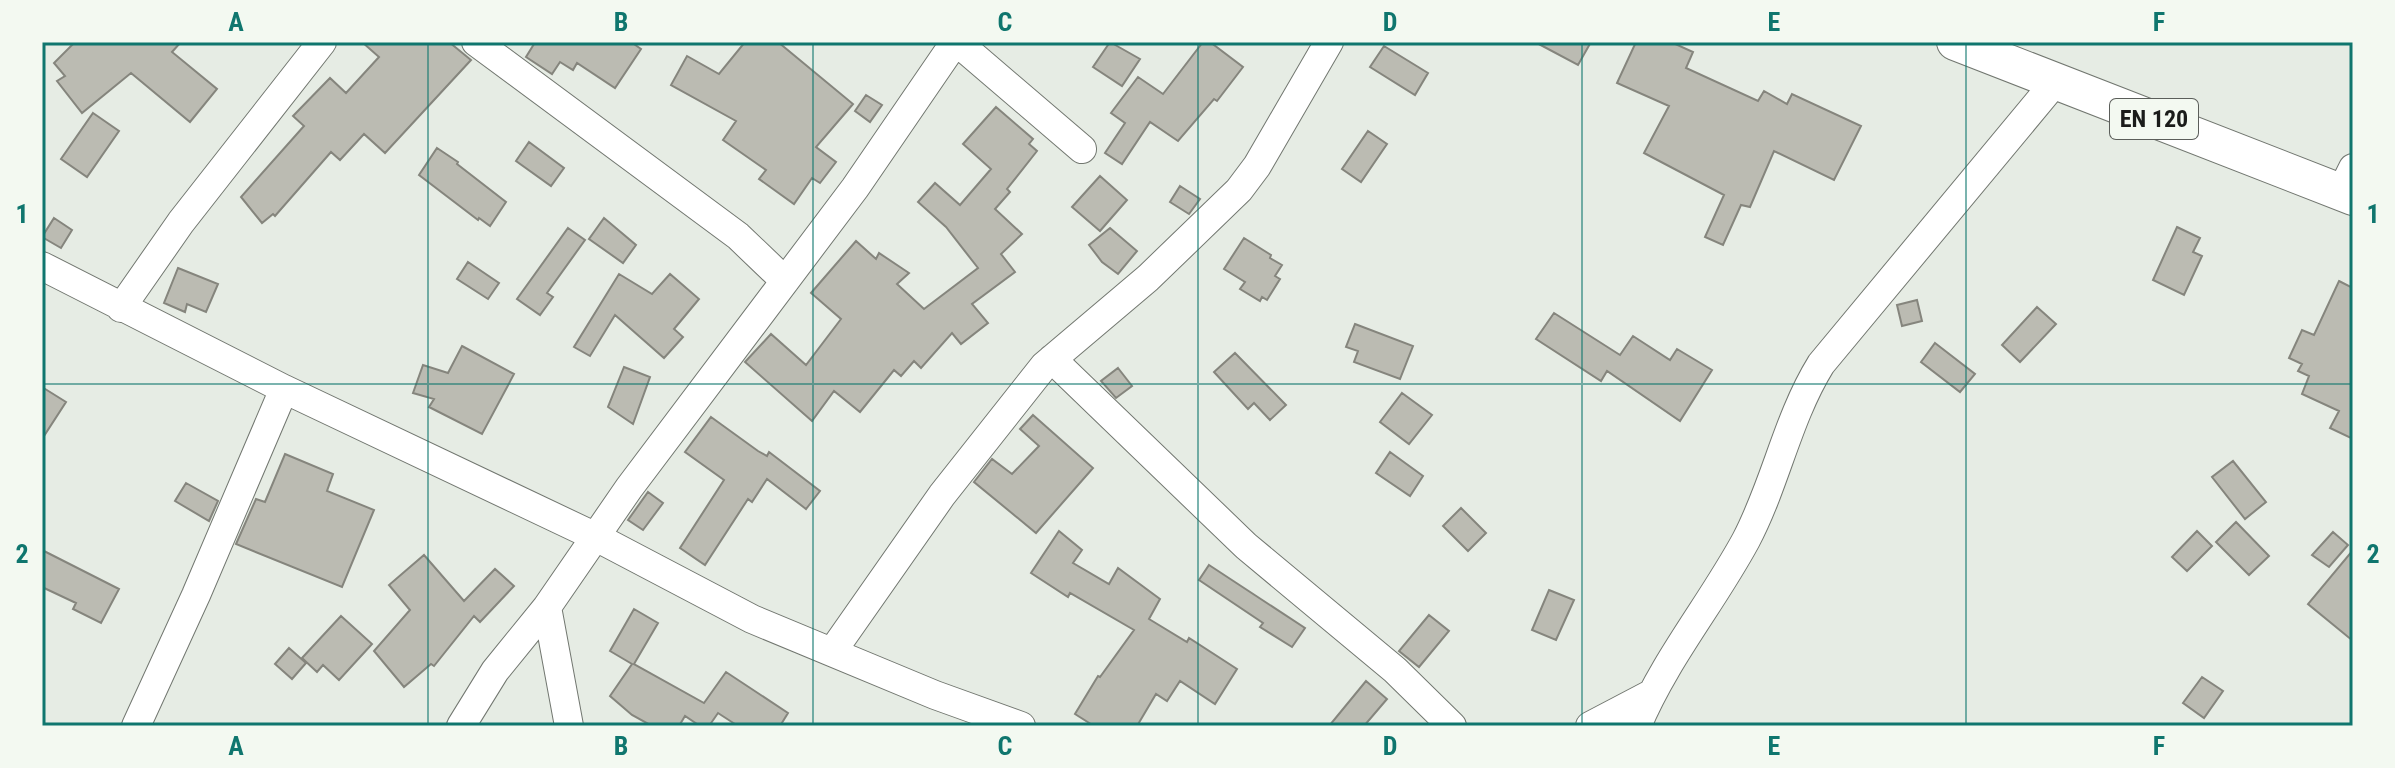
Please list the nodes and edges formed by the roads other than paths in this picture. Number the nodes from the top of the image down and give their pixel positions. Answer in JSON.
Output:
{"nodes":[{"id":1,"x":322,"y":42,"type":"edge"},
{"id":2,"x":476,"y":42,"type":"edge"},
{"id":3,"x":956,"y":42,"type":"edge"},
{"id":4,"x":1329,"y":42,"type":"edge"},
{"id":5,"x":1955,"y":42,"type":"edge"},
{"id":6,"x":2014,"y":53,"type":"edge"},
{"id":7,"x":2056,"y":81,"type":"junction"},
{"id":8,"x":1082,"y":149,"type":"dead end"},
{"id":9,"x":2349,"y":186,"type":"edge"},
{"id":10,"x":42,"y":266,"type":"edge"},
{"id":11,"x":785,"y":281,"type":"junction"},
{"id":12,"x":121,"y":308,"type":"junction"},
{"id":13,"x":1052,"y":359,"type":"junction"},
{"id":14,"x":284,"y":389,"type":"junction"},
{"id":15,"x":594,"y":536,"type":"junction"},
{"id":16,"x":547,"y":607,"type":"junction"},
{"id":17,"x":832,"y":652,"type":"junction"},
{"id":18,"x":1651,"y":694,"type":"junction"},
{"id":19,"x":136,"y":726,"type":"edge"},
{"id":20,"x":461,"y":726,"type":"edge"},
{"id":21,"x":569,"y":726,"type":"edge"},
{"id":22,"x":1021,"y":726,"type":"edge"},
{"id":23,"x":1452,"y":726,"type":"edge"},
{"id":24,"x":1590,"y":726,"type":"edge"},
{"id":25,"x":1637,"y":726,"type":"edge"}],
"edges":[{"from":1,"to":12,"type":"street"},
{"from":2,"to":11,"type":"street"},
{"from":3,"to":8,"type":"street"},
{"from":3,"to":11,"type":"street"},
{"from":4,"to":13,"type":"street"},
{"from":5,"to":6,"type":"main road","number":"EN 120"},
{"from":6,"to":7,"type":"main road","number":"EN 120"},
{"from":7,"to":9,"type":"main road","number":"EN 120"},
{"from":7,"to":18,"type":"street"},
{"from":10,"to":12,"type":"street"},
{"from":11,"to":15,"type":"street"},
{"from":12,"to":14,"type":"street"},
{"from":13,"to":17,"type":"street"},
{"from":13,"to":23,"type":"street"},
{"from":14,"to":15,"type":"street"},
{"from":14,"to":19,"type":"street"},
{"from":15,"to":16,"type":"street"},
{"from":15,"to":17,"type":"street"},
{"from":16,"to":20,"type":"street"},
{"from":16,"to":21,"type":"street"},
{"from":17,"to":22,"type":"street"},
{"from":18,"to":24,"type":"street"},
{"from":18,"to":25,"type":"street"}]}
